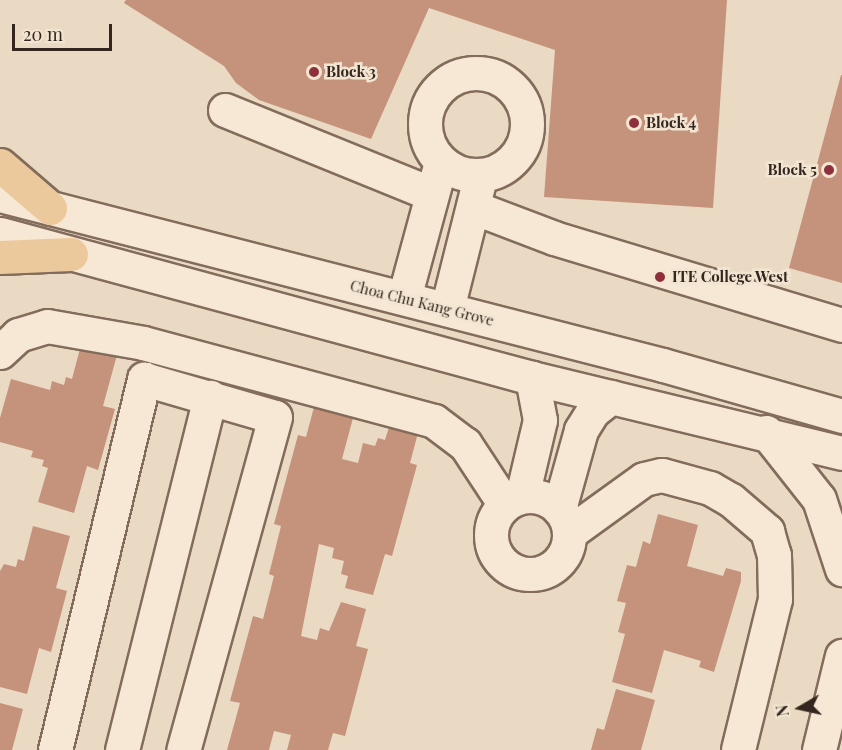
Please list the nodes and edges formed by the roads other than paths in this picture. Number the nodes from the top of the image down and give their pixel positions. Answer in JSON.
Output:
{"nodes":[{"id":1,"x":225,"y":110,"type":"dead end"},
{"id":2,"x":441,"y":161,"type":"junction"},
{"id":3,"x":0,"y":165,"type":"edge"},
{"id":4,"x":480,"y":175,"type":"junction"},
{"id":5,"x":432,"y":194,"type":"junction"},
{"id":6,"x":0,"y":195,"type":"edge"},
{"id":7,"x":473,"y":207,"type":"junction"},
{"id":8,"x":50,"y":208,"type":"junction"},
{"id":9,"x":0,"y":234,"type":"edge"},
{"id":10,"x":71,"y":254,"type":"junction"},
{"id":11,"x":0,"y":257,"type":"edge"},
{"id":12,"x":404,"y":298,"type":"junction"},
{"id":13,"x":447,"y":309,"type":"junction"},
{"id":14,"x":842,"y":325,"type":"edge"},
{"id":15,"x":0,"y":352,"type":"edge"},
{"id":16,"x":532,"y":378,"type":"junction"},
{"id":17,"x":210,"y":397,"type":"junction"},
{"id":18,"x":611,"y":397,"type":"junction"},
{"id":19,"x":842,"y":416,"type":"edge"},
{"id":20,"x":766,"y":432,"type":"junction"},
{"id":21,"x":842,"y":453,"type":"edge"},
{"id":22,"x":514,"y":501,"type":"junction"},
{"id":23,"x":564,"y":521,"type":"junction"},
{"id":24,"x":842,"y":569,"type":"edge"},
{"id":25,"x":842,"y":656,"type":"edge"},
{"id":26,"x":55,"y":750,"type":"edge"},
{"id":27,"x":122,"y":750,"type":"edge"},
{"id":28,"x":183,"y":750,"type":"edge"},
{"id":29,"x":738,"y":750,"type":"edge"},
{"id":30,"x":819,"y":750,"type":"edge"}],
"edges":[{"from":1,"to":5,"type":"street"},
{"from":2,"to":4,"type":"street"},
{"from":2,"to":4,"type":"street"},
{"from":2,"to":5,"type":"street"},
{"from":3,"to":8,"type":"main road"},
{"from":4,"to":7,"type":"street"},
{"from":5,"to":12,"type":"street"},
{"from":6,"to":8,"type":"street","name":"Choa Chu Kang Grove"},
{"from":7,"to":13,"type":"street"},
{"from":7,"to":14,"type":"street"},
{"from":8,"to":12,"type":"street","name":"Choa Chu Kang Grove"},
{"from":9,"to":10,"type":"street"},
{"from":10,"to":11,"type":"main road"},
{"from":10,"to":16,"type":"street"},
{"from":12,"to":13,"type":"street","name":"Choa Chu Kang Grove"},
{"from":13,"to":19,"type":"street","name":"Choa Chu Kang Grove"},
{"from":15,"to":22,"type":"street"},
{"from":16,"to":18,"type":"street"},
{"from":16,"to":22,"type":"street"},
{"from":17,"to":26,"type":"street"},
{"from":17,"to":27,"type":"street"},
{"from":17,"to":28,"type":"street"},
{"from":18,"to":20,"type":"street"},
{"from":18,"to":23,"type":"street"},
{"from":20,"to":21,"type":"street"},
{"from":20,"to":24,"type":"street"},
{"from":22,"to":23,"type":"street"},
{"from":22,"to":23,"type":"street"},
{"from":23,"to":29,"type":"street"},
{"from":25,"to":30,"type":"street"}]}
